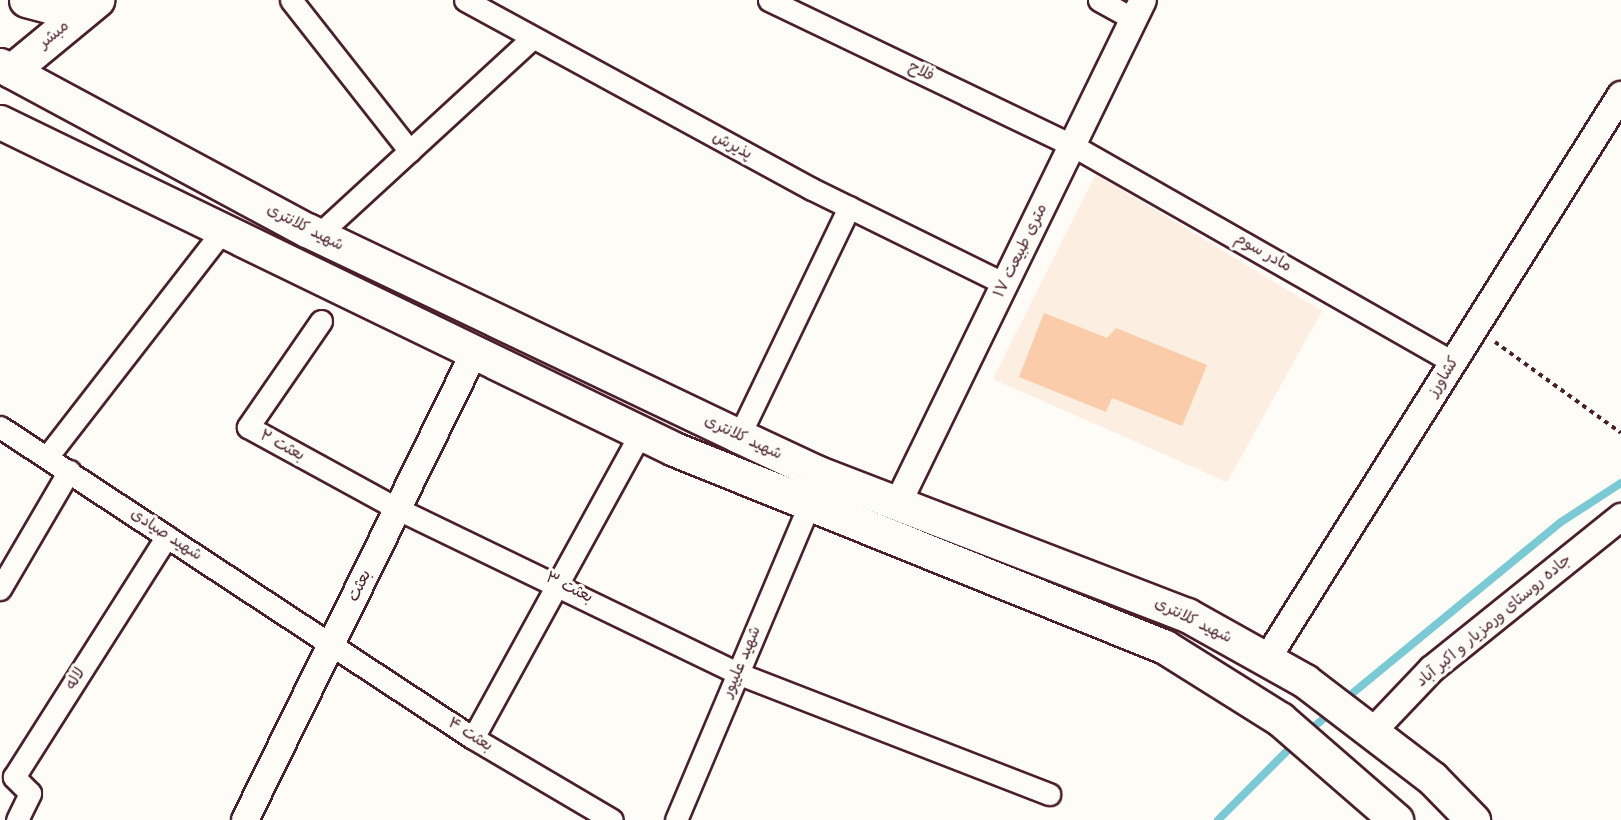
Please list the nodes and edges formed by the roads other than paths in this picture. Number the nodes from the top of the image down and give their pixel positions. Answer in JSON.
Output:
{"nodes":[{"id":1,"x":26,"y":0,"type":"edge"},
{"id":2,"x":291,"y":0,"type":"edge"},
{"id":3,"x":465,"y":0,"type":"edge"},
{"id":4,"x":770,"y":0,"type":"edge"},
{"id":5,"x":1099,"y":0,"type":"edge"},
{"id":6,"x":94,"y":2,"type":"edge"},
{"id":7,"x":1138,"y":10,"type":"edge"},
{"id":8,"x":532,"y":38,"type":"junction"},
{"id":9,"x":5,"y":68,"type":"edge"},
{"id":10,"x":1621,"y":95,"type":"edge"},
{"id":11,"x":0,"y":122,"type":"edge"},
{"id":12,"x":1072,"y":144,"type":"junction"},
{"id":13,"x":410,"y":151,"type":"junction"},
{"id":14,"x":849,"y":207,"type":"junction"},
{"id":15,"x":222,"y":231,"type":"junction"},
{"id":16,"x":318,"y":235,"type":"junction"},
{"id":17,"x":1005,"y":284,"type":"junction"},
{"id":18,"x":321,"y":321,"type":"dead end"},
{"id":19,"x":474,"y":353,"type":"junction"},
{"id":20,"x":1453,"y":362,"type":"junction"},
{"id":21,"x":0,"y":427,"type":"edge"},
{"id":22,"x":641,"y":432,"type":"junction"},
{"id":23,"x":739,"y":436,"type":"junction"},
{"id":24,"x":47,"y":458,"type":"junction"},
{"id":25,"x":69,"y":471,"type":"junction"},
{"id":26,"x":898,"y":502,"type":"junction"},
{"id":27,"x":809,"y":506,"type":"junction"},
{"id":28,"x":398,"y":508,"type":"junction"},
{"id":29,"x":1620,"y":521,"type":"edge"},
{"id":30,"x":167,"y":536,"type":"junction"},
{"id":31,"x":561,"y":583,"type":"junction"},
{"id":32,"x":0,"y":589,"type":"edge"},
{"id":33,"x":332,"y":644,"type":"junction"},
{"id":34,"x":1267,"y":659,"type":"junction"},
{"id":35,"x":737,"y":673,"type":"junction"},
{"id":36,"x":1361,"y":724,"type":"junction"},
{"id":37,"x":473,"y":738,"type":"junction"},
{"id":38,"x":1432,"y":778,"type":"junction"},
{"id":39,"x":1049,"y":794,"type":"dead end"},
{"id":40,"x":1397,"y":818,"type":"edge"},
{"id":41,"x":17,"y":820,"type":"edge"},
{"id":42,"x":245,"y":820,"type":"edge"},
{"id":43,"x":612,"y":820,"type":"edge"},
{"id":44,"x":676,"y":820,"type":"edge"},
{"id":45,"x":1439,"y":820,"type":"edge"},
{"id":46,"x":1473,"y":820,"type":"edge"}],
"edges":[{"from":1,"to":6,"type":"main road"},
{"from":2,"to":13,"type":"street"},
{"from":3,"to":8,"type":"street","name":"پذیرش"},
{"from":4,"to":12,"type":"street","name":"فلاح"},
{"from":5,"to":7,"type":"street"},
{"from":6,"to":9,"type":"main road","name":"مبشر"},
{"from":7,"to":12,"type":"street","name":"۱۷ متری طبیعت"},
{"from":8,"to":13,"type":"street"},
{"from":8,"to":14,"type":"street","name":"پذیرش"},
{"from":9,"to":16,"type":"main road","name":"شهید کلانتری"},
{"from":10,"to":20,"type":"street","name":"کشاورز"},
{"from":11,"to":15,"type":"main road"},
{"from":12,"to":17,"type":"street","name":"۱۷ متری طبیعت"},
{"from":12,"to":20,"type":"street","name":"مادر سوم"},
{"from":13,"to":16,"type":"street"},
{"from":14,"to":17,"type":"street","name":"پذیرش"},
{"from":14,"to":23,"type":"street"},
{"from":15,"to":19,"type":"main road"},
{"from":15,"to":24,"type":"street"},
{"from":16,"to":23,"type":"main road","name":"شهید کلانتری"},
{"from":17,"to":26,"type":"street","name":"۱۷ متری طبیعت"},
{"from":18,"to":28,"type":"street","name":"بعثت ۲"},
{"from":19,"to":22,"type":"main road"},
{"from":19,"to":28,"type":"street","name":"بعثت"},
{"from":20,"to":34,"type":"street","name":"کشاورز"},
{"from":21,"to":24,"type":"street","name":"شهید صیادی"},
{"from":22,"to":27,"type":"main road"},
{"from":22,"to":31,"type":"street"},
{"from":23,"to":26,"type":"main road","name":"شهید کلانتری"},
{"from":24,"to":25,"type":"street","name":"شهید صیادی"},
{"from":25,"to":30,"type":"street","name":"شهید صیادی"},
{"from":25,"to":32,"type":"street"},
{"from":26,"to":34,"type":"main road","name":"شهید کلانتری"},
{"from":27,"to":35,"type":"street","name":"شهید علیپور"},
{"from":27,"to":40,"type":"main road"},
{"from":28,"to":31,"type":"street","name":"بعثت ۳"},
{"from":28,"to":33,"type":"street","name":"بعثت"},
{"from":29,"to":36,"type":"street","name":"جاده روستای ورمزیار و اکبر آباد"},
{"from":30,"to":33,"type":"street","name":"شهید صیادی"},
{"from":30,"to":41,"type":"street","name":"لاله"},
{"from":31,"to":35,"type":"street","name":"بعثت ۳"},
{"from":31,"to":37,"type":"street"},
{"from":33,"to":37,"type":"street","name":"بعثت ۴"},
{"from":33,"to":42,"type":"street","name":"بعثت"},
{"from":34,"to":36,"type":"main road","name":"شهید کلانتری"},
{"from":35,"to":39,"type":"street","name":"بعثت ۳"},
{"from":35,"to":44,"type":"street","name":"شهید علیپور"},
{"from":36,"to":38,"type":"main road","name":"شهید کلانتری"},
{"from":37,"to":43,"type":"street","name":"بعثت ۴"},
{"from":38,"to":45,"type":"main road"},
{"from":38,"to":46,"type":"main road","name":"شهید کلانتری"}]}
